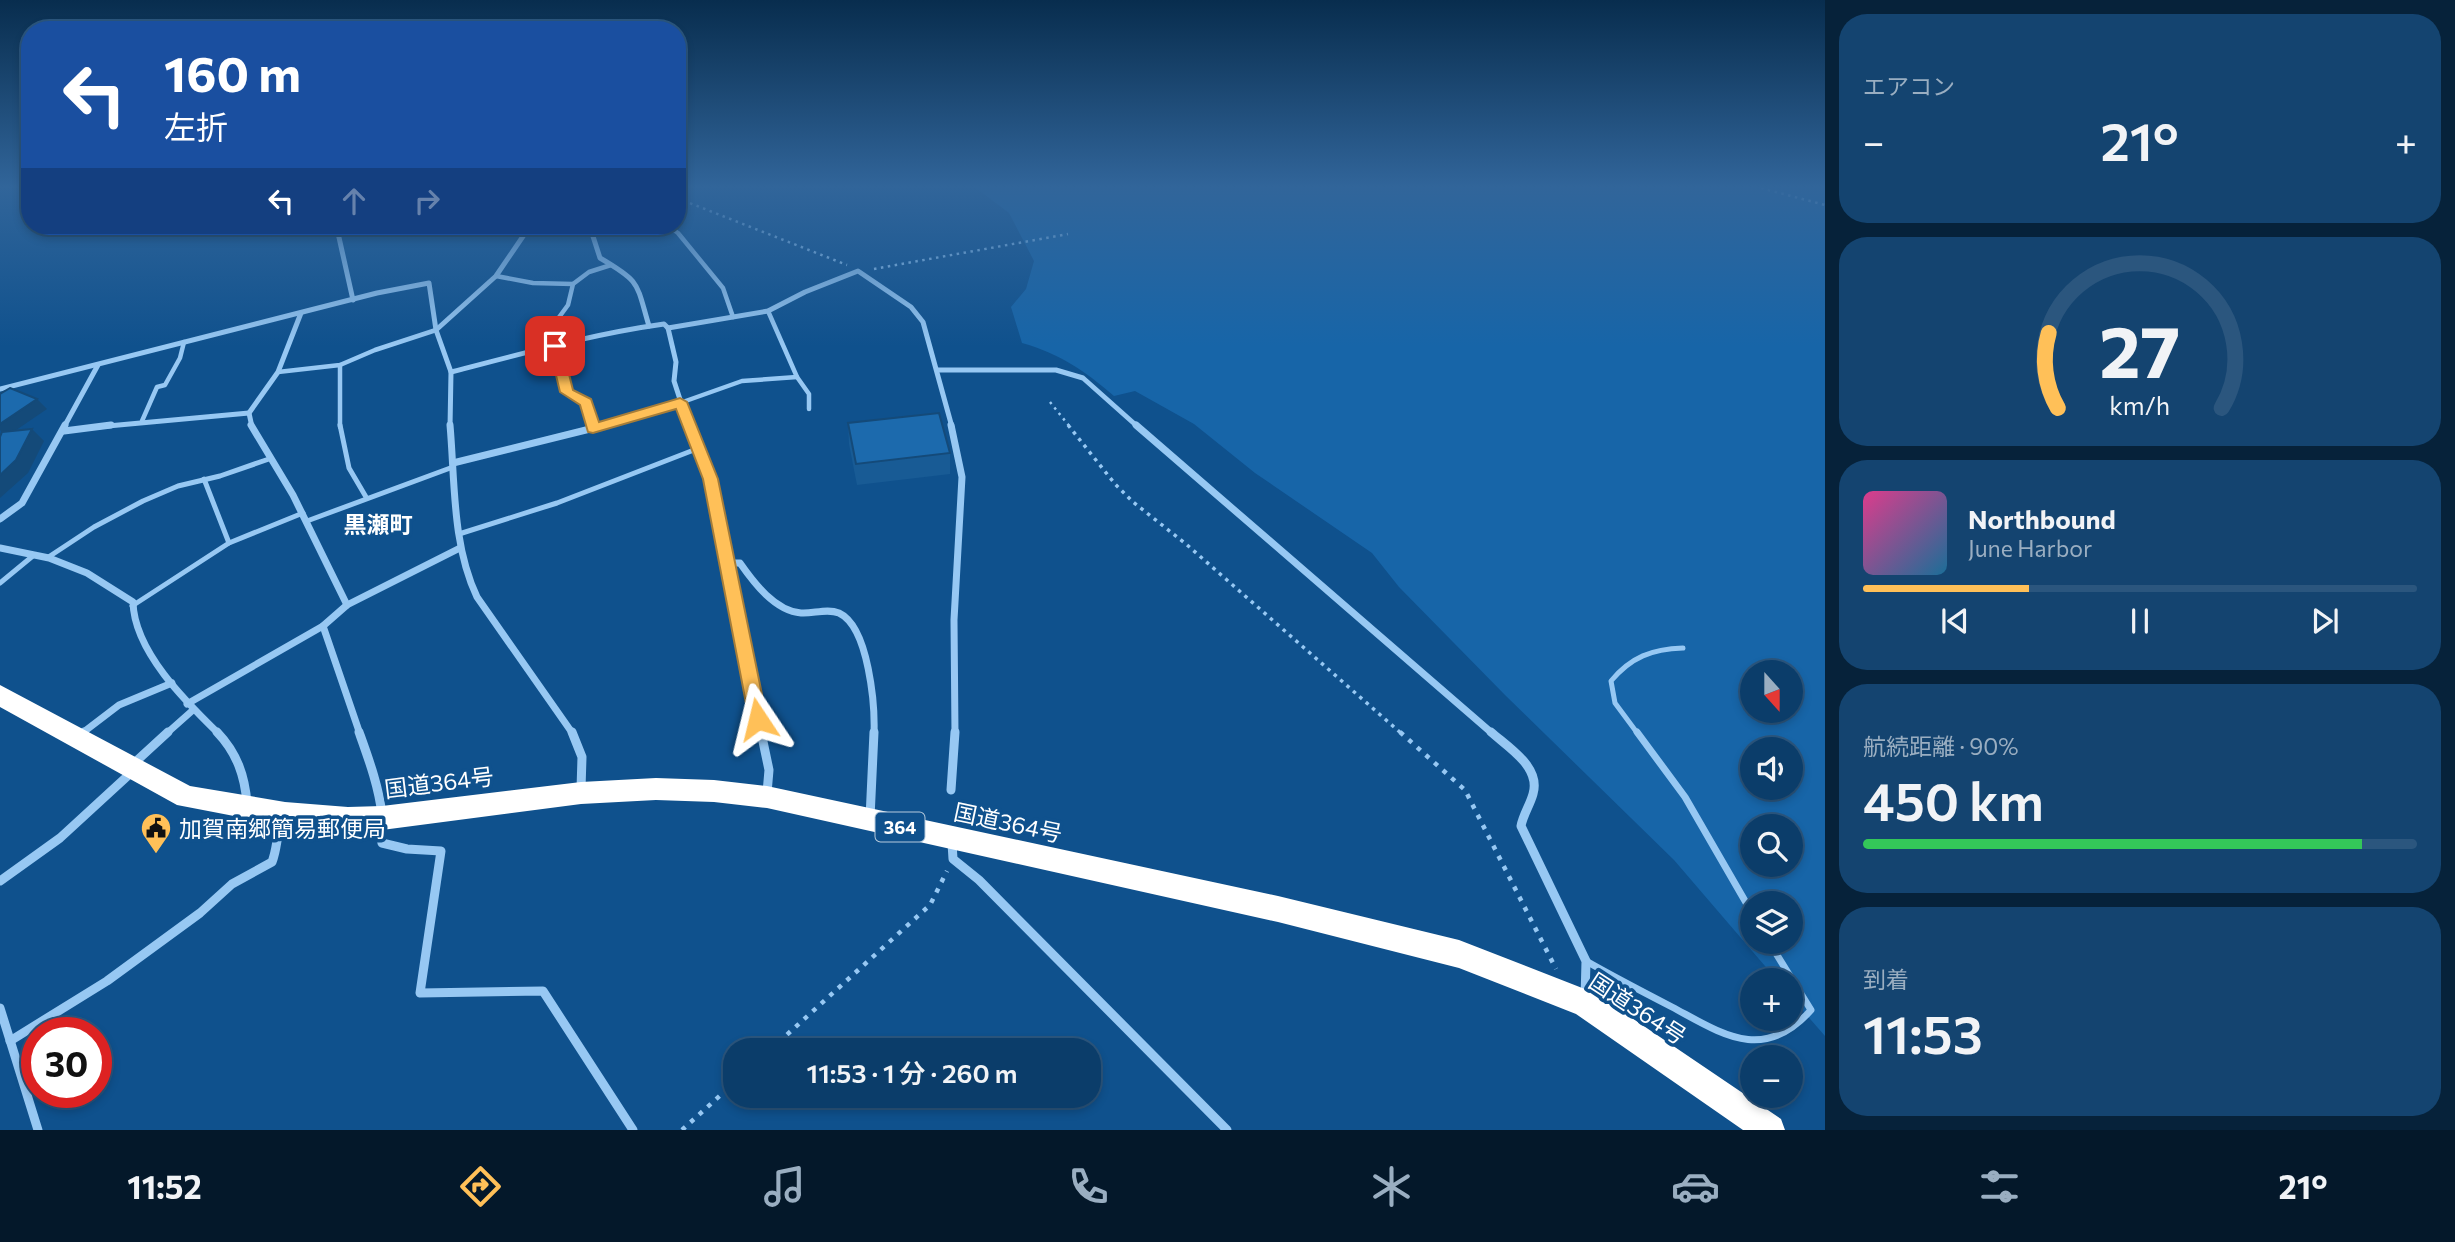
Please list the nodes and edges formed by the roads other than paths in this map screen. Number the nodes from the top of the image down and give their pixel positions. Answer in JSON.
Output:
{"nodes":[{"id":1,"x":340,"y":241,"type":"edge"},
{"id":2,"x":520,"y":241,"type":"edge"},
{"id":3,"x":596,"y":241,"type":"edge"},
{"id":4,"x":684,"y":241,"type":"edge"},
{"id":5,"x":611,"y":265,"type":"junction"},
{"id":6,"x":496,"y":276,"type":"junction"},
{"id":7,"x":573,"y":284,"type":"junction"},
{"id":8,"x":353,"y":300,"type":"junction"},
{"id":9,"x":768,"y":311,"type":"junction"},
{"id":10,"x":301,"y":313,"type":"junction"},
{"id":11,"x":733,"y":317,"type":"junction"},
{"id":12,"x":649,"y":326,"type":"junction"},
{"id":13,"x":668,"y":328,"type":"junction"},
{"id":14,"x":436,"y":330,"type":"junction"},
{"id":15,"x":184,"y":342,"type":"junction"},
{"id":16,"x":562,"y":342,"type":"junction"},
{"id":17,"x":555,"y":346,"type":"junction"},
{"id":18,"x":98,"y":365,"type":"junction"},
{"id":19,"x":340,"y":365,"type":"junction"},
{"id":20,"x":939,"y":370,"type":"junction"},
{"id":21,"x":278,"y":372,"type":"junction"},
{"id":22,"x":451,"y":372,"type":"junction"},
{"id":23,"x":797,"y":377,"type":"junction"},
{"id":24,"x":0,"y":389,"type":"edge"},
{"id":25,"x":680,"y":402,"type":"junction"},
{"id":26,"x":810,"y":409,"type":"dead end"},
{"id":27,"x":249,"y":413,"type":"junction"},
{"id":28,"x":142,"y":421,"type":"junction"},
{"id":29,"x":593,"y":428,"type":"junction"},
{"id":30,"x":64,"y":431,"type":"junction"},
{"id":31,"x":699,"y":447,"type":"junction"},
{"id":32,"x":269,"y":459,"type":"junction"},
{"id":33,"x":453,"y":465,"type":"junction"},
{"id":34,"x":204,"y":479,"type":"junction"},
{"id":35,"x":366,"y":497,"type":"junction"},
{"id":36,"x":303,"y":513,"type":"junction"},
{"id":37,"x":0,"y":519,"type":"edge"},
{"id":38,"x":307,"y":522,"type":"junction"},
{"id":39,"x":459,"y":534,"type":"junction"},
{"id":40,"x":229,"y":543,"type":"junction"},
{"id":41,"x":0,"y":548,"type":"edge"},
{"id":42,"x":460,"y":548,"type":"junction"},
{"id":43,"x":34,"y":555,"type":"junction"},
{"id":44,"x":47,"y":558,"type":"junction"},
{"id":45,"x":728,"y":563,"type":"junction"},
{"id":46,"x":0,"y":583,"type":"edge"},
{"id":47,"x":347,"y":605,"type":"junction"},
{"id":48,"x":132,"y":606,"type":"junction"},
{"id":49,"x":323,"y":626,"type":"junction"},
{"id":50,"x":1683,"y":648,"type":"dead end"},
{"id":51,"x":172,"y":683,"type":"junction"},
{"id":52,"x":0,"y":695,"type":"edge"},
{"id":53,"x":190,"y":707,"type":"junction"},
{"id":54,"x":78,"y":737,"type":"junction"},
{"id":55,"x":131,"y":769,"type":"junction"},
{"id":56,"x":951,"y":790,"type":"dead end"},
{"id":57,"x":581,"y":793,"type":"junction"},
{"id":58,"x":766,"y":797,"type":"junction"},
{"id":59,"x":248,"y":808,"type":"junction"},
{"id":60,"x":285,"y":814,"type":"junction"},
{"id":61,"x":382,"y":818,"type":"junction"},
{"id":62,"x":870,"y":820,"type":"junction"},
{"id":63,"x":952,"y":849,"type":"junction"},
{"id":64,"x":0,"y":880,"type":"edge"},
{"id":65,"x":1740,"y":892,"type":"edge"},
{"id":66,"x":1776,"y":954,"type":"edge"},
{"id":67,"x":1586,"y":961,"type":"junction"},
{"id":68,"x":1585,"y":1003,"type":"junction"},
{"id":69,"x":0,"y":1008,"type":"edge"},
{"id":70,"x":10,"y":1041,"type":"junction"},
{"id":71,"x":38,"y":1130,"type":"edge"},
{"id":72,"x":633,"y":1130,"type":"edge"},
{"id":73,"x":1227,"y":1130,"type":"edge"},
{"id":74,"x":1770,"y":1130,"type":"edge"}],
"edges":[{"from":1,"to":8,"type":"street"},
{"from":2,"to":6,"type":"street"},
{"from":3,"to":5,"type":"street"},
{"from":4,"to":11,"type":"lane"},
{"from":5,"to":7,"type":"lane"},
{"from":5,"to":12,"type":"street"},
{"from":6,"to":7,"type":"lane"},
{"from":6,"to":14,"type":"street"},
{"from":7,"to":16,"type":"lane"},
{"from":8,"to":10,"type":"street"},
{"from":8,"to":14,"type":"street"},
{"from":9,"to":11,"type":"street"},
{"from":9,"to":20,"type":"street"},
{"from":9,"to":23,"type":"lane"},
{"from":10,"to":15,"type":"street"},
{"from":10,"to":21,"type":"street"},
{"from":11,"to":13,"type":"street"},
{"from":12,"to":13,"type":"street"},
{"from":12,"to":16,"type":"street"},
{"from":13,"to":25,"type":"street"},
{"from":14,"to":19,"type":"lane"},
{"from":14,"to":22,"type":"street"},
{"from":15,"to":18,"type":"street"},
{"from":15,"to":28,"type":"lane"},
{"from":16,"to":17,"type":"street"},
{"from":17,"to":22,"type":"street"},
{"from":17,"to":29,"type":"lane"},
{"from":18,"to":24,"type":"street"},
{"from":18,"to":30,"type":"street"},
{"from":19,"to":21,"type":"lane"},
{"from":19,"to":35,"type":"lane"},
{"from":20,"to":56,"type":"street"},
{"from":20,"to":67,"type":"street"},
{"from":21,"to":27,"type":"street"},
{"from":22,"to":33,"type":"street"},
{"from":23,"to":25,"type":"lane"},
{"from":23,"to":26,"type":"lane"},
{"from":25,"to":29,"type":"street"},
{"from":25,"to":31,"type":"street"},
{"from":27,"to":28,"type":"street"},
{"from":27,"to":32,"type":"street"},
{"from":28,"to":30,"type":"street"},
{"from":29,"to":33,"type":"street"},
{"from":30,"to":37,"type":"street"},
{"from":31,"to":39,"type":"lane"},
{"from":31,"to":45,"type":"street"},
{"from":32,"to":34,"type":"lane"},
{"from":32,"to":36,"type":"street"},
{"from":33,"to":35,"type":"lane"},
{"from":33,"to":39,"type":"street"},
{"from":34,"to":40,"type":"lane"},
{"from":34,"to":44,"type":"lane"},
{"from":35,"to":38,"type":"lane"},
{"from":36,"to":38,"type":"street"},
{"from":36,"to":40,"type":"lane"},
{"from":38,"to":47,"type":"street"},
{"from":39,"to":42,"type":"street"},
{"from":40,"to":48,"type":"lane"},
{"from":41,"to":43,"type":"street"},
{"from":42,"to":47,"type":"street"},
{"from":42,"to":57,"type":"street"},
{"from":43,"to":44,"type":"street"},
{"from":43,"to":46,"type":"lane"},
{"from":44,"to":48,"type":"street"},
{"from":45,"to":58,"type":"street"},
{"from":45,"to":62,"type":"street"},
{"from":47,"to":49,"type":"street"},
{"from":48,"to":51,"type":"street"},
{"from":49,"to":53,"type":"street"},
{"from":49,"to":61,"type":"street"},
{"from":50,"to":65,"type":"lane"},
{"from":51,"to":53,"type":"street"},
{"from":51,"to":54,"type":"street"},
{"from":52,"to":54,"type":"highway","name":"国道364号","number":"364"},
{"from":53,"to":55,"type":"street"},
{"from":53,"to":59,"type":"street"},
{"from":54,"to":55,"type":"highway","name":"国道364号","number":"364"},
{"from":55,"to":59,"type":"highway","name":"国道364号","number":"364"},
{"from":55,"to":64,"type":"street"},
{"from":57,"to":58,"type":"highway","name":"国道364号","number":"364"},
{"from":57,"to":61,"type":"highway","name":"国道364号","number":"364"},
{"from":58,"to":62,"type":"highway","name":"国道364号","number":"364"},
{"from":59,"to":60,"type":"highway","name":"国道364号","number":"364"},
{"from":60,"to":61,"type":"highway","name":"国道364号","number":"364"},
{"from":60,"to":70,"type":"street"},
{"from":61,"to":72,"type":"street"},
{"from":62,"to":63,"type":"highway","name":"国道364号","number":"364"},
{"from":63,"to":68,"type":"highway","name":"国道364号","number":"364"},
{"from":63,"to":73,"type":"street"},
{"from":66,"to":67,"type":"lane"},
{"from":67,"to":68,"type":"street"},
{"from":68,"to":74,"type":"highway","name":"国道364号","number":"364"},
{"from":69,"to":70,"type":"street"},
{"from":70,"to":71,"type":"street"}]}
